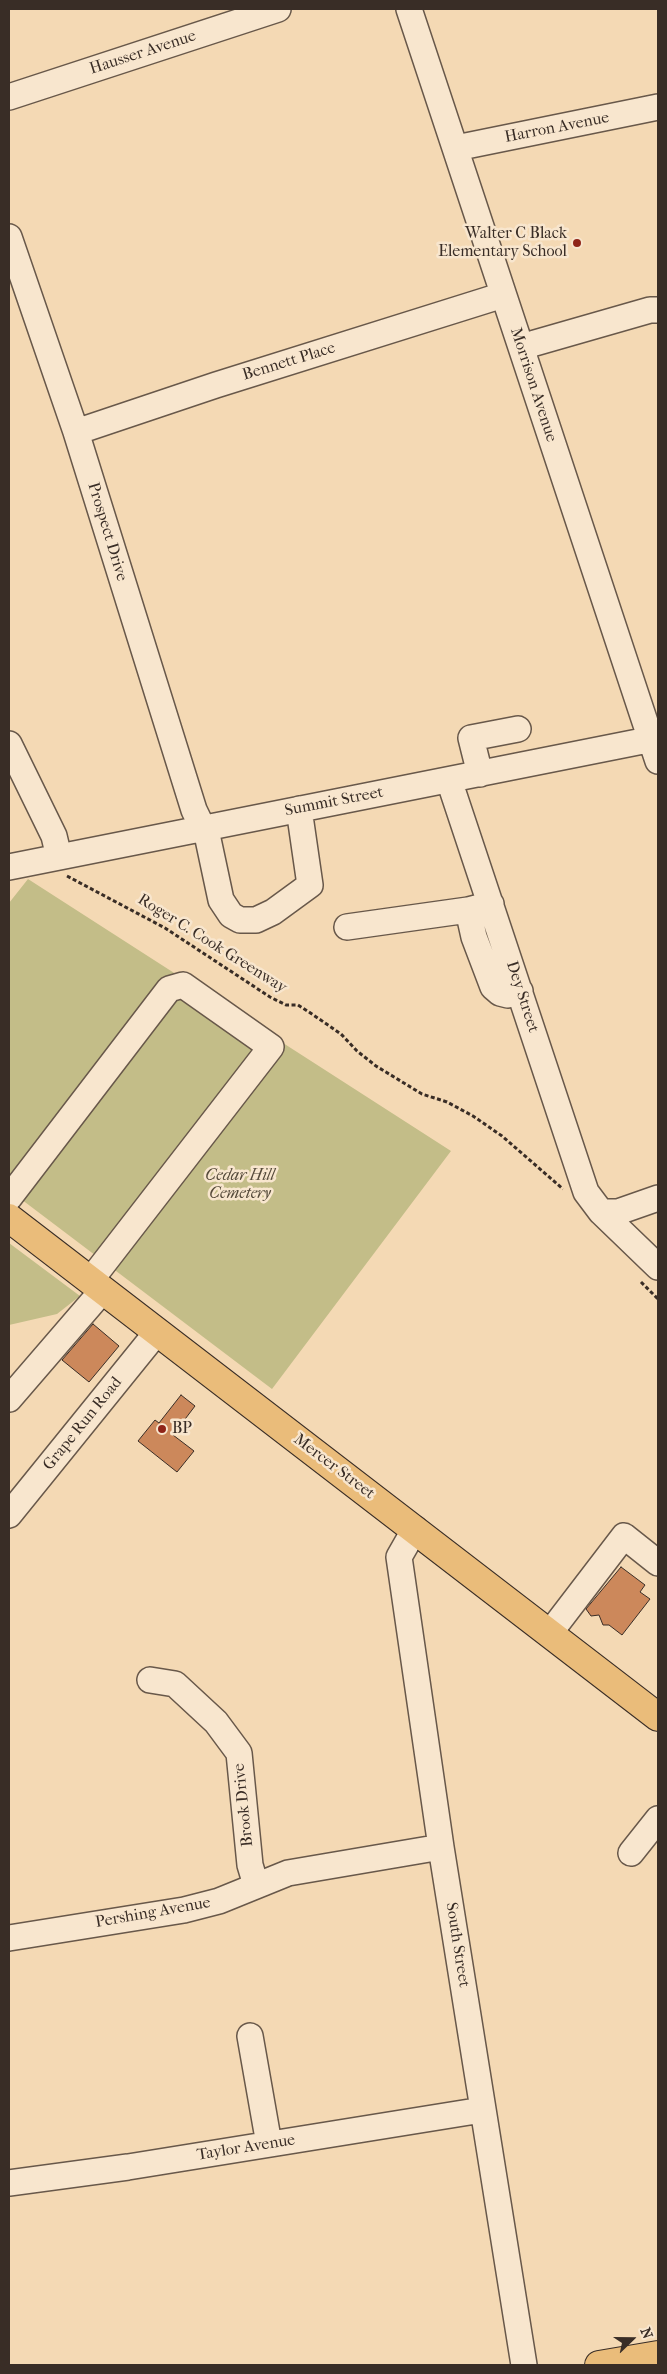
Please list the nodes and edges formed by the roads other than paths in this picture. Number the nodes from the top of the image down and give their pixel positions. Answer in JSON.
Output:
{"nodes":[{"id":1,"x":278,"y":9,"type":"edge"},
{"id":2,"x":409,"y":9,"type":"edge"},
{"id":3,"x":9,"y":97,"type":"edge"},
{"id":4,"x":658,"y":107,"type":"edge"},
{"id":5,"x":456,"y":148,"type":"junction"},
{"id":6,"x":9,"y":237,"type":"edge"},
{"id":7,"x":503,"y":295,"type":"junction"},
{"id":8,"x":658,"y":310,"type":"edge"},
{"id":9,"x":521,"y":347,"type":"junction"},
{"id":10,"x":76,"y":432,"type":"junction"},
{"id":11,"x":518,"y":729,"type":"dead end"},
{"id":12,"x":9,"y":744,"type":"edge"},
{"id":13,"x":656,"y":746,"type":"edge"},
{"id":14,"x":480,"y":774,"type":"junction"},
{"id":15,"x":449,"y":780,"type":"junction"},
{"id":16,"x":299,"y":809,"type":"junction"},
{"id":17,"x":202,"y":828,"type":"junction"},
{"id":18,"x":51,"y":858,"type":"junction"},
{"id":19,"x":9,"y":867,"type":"edge"},
{"id":20,"x":480,"y":907,"type":"junction"},
{"id":21,"x":347,"y":928,"type":"dead end"},
{"id":22,"x":9,"y":1198,"type":"edge"},
{"id":23,"x":658,"y":1198,"type":"edge"},
{"id":24,"x":601,"y":1212,"type":"junction"},
{"id":25,"x":12,"y":1223,"type":"edge"},
{"id":26,"x":649,"y":1273,"type":"edge"},
{"id":27,"x":96,"y":1285,"type":"junction"},
{"id":28,"x":157,"y":1332,"type":"junction"},
{"id":29,"x":9,"y":1399,"type":"edge"},
{"id":30,"x":9,"y":1515,"type":"edge"},
{"id":31,"x":415,"y":1529,"type":"junction"},
{"id":32,"x":658,"y":1563,"type":"edge"},
{"id":33,"x":549,"y":1634,"type":"junction"},
{"id":34,"x":150,"y":1680,"type":"dead end"},
{"id":35,"x":658,"y":1718,"type":"edge"},
{"id":36,"x":658,"y":1819,"type":"edge"},
{"id":37,"x":441,"y":1847,"type":"junction"},
{"id":38,"x":631,"y":1852,"type":"dead end"},
{"id":39,"x":256,"y":1885,"type":"junction"},
{"id":40,"x":9,"y":1938,"type":"edge"},
{"id":41,"x":250,"y":2036,"type":"dead end"},
{"id":42,"x":482,"y":2110,"type":"junction"},
{"id":43,"x":269,"y":2144,"type":"junction"},
{"id":44,"x":9,"y":2183,"type":"edge"},
{"id":45,"x":658,"y":2356,"type":"edge"},
{"id":46,"x":625,"y":2363,"type":"edge"},
{"id":47,"x":524,"y":2365,"type":"edge"},
{"id":48,"x":599,"y":2365,"type":"edge"}],
"edges":[{"from":1,"to":3,"type":"street","name":"Hausser Avenue"},
{"from":2,"to":5,"type":"street","name":"Morrison Avenue"},
{"from":4,"to":5,"type":"street","name":"Harron Avenue"},
{"from":5,"to":7,"type":"street","name":"Morrison Avenue"},
{"from":6,"to":10,"type":"street","name":"Prospect Drive"},
{"from":7,"to":9,"type":"street","name":"Morrison Avenue"},
{"from":7,"to":10,"type":"street","name":"Bennett Place"},
{"from":8,"to":9,"type":"street"},
{"from":9,"to":13,"type":"street","name":"Morrison Avenue"},
{"from":10,"to":17,"type":"street","name":"Prospect Drive"},
{"from":11,"to":14,"type":"street"},
{"from":12,"to":18,"type":"street"},
{"from":13,"to":14,"type":"street","name":"Summit Street"},
{"from":14,"to":15,"type":"street","name":"Summit Street"},
{"from":15,"to":16,"type":"street","name":"Summit Street"},
{"from":15,"to":20,"type":"street","name":"Dey Street"},
{"from":16,"to":17,"type":"street","name":"Summit Street"},
{"from":16,"to":17,"type":"street","name":"Prospect Drive"},
{"from":17,"to":18,"type":"street","name":"Summit Street"},
{"from":18,"to":19,"type":"street","name":"Summit Street"},
{"from":20,"to":21,"type":"street"},
{"from":20,"to":24,"type":"street","name":"Dey Street"},
{"from":22,"to":27,"type":"street"},
{"from":23,"to":24,"type":"street"},
{"from":24,"to":26,"type":"street","name":"Dey Street"},
{"from":25,"to":27,"type":"main road","name":"Mercer Street"},
{"from":27,"to":28,"type":"main road","name":"Mercer Street"},
{"from":27,"to":29,"type":"street"},
{"from":28,"to":30,"type":"street","name":"Grape Run Road"},
{"from":28,"to":31,"type":"main road","name":"Mercer Street"},
{"from":31,"to":33,"type":"main road","name":"Mercer Street"},
{"from":31,"to":37,"type":"street","name":"South Street"},
{"from":32,"to":33,"type":"street"},
{"from":33,"to":35,"type":"main road","name":"Mercer Street"},
{"from":34,"to":39,"type":"street","name":"Brook Drive"},
{"from":36,"to":38,"type":"street"},
{"from":37,"to":39,"type":"street","name":"Pershing Avenue"},
{"from":37,"to":42,"type":"street","name":"South Street"},
{"from":39,"to":40,"type":"street","name":"Pershing Avenue"},
{"from":41,"to":43,"type":"street"},
{"from":42,"to":43,"type":"street","name":"Taylor Avenue"},
{"from":42,"to":47,"type":"street","name":"South Street"},
{"from":43,"to":44,"type":"street","name":"Taylor Avenue"},
{"from":45,"to":46,"type":"main road"},
{"from":46,"to":48,"type":"main road"}]}
